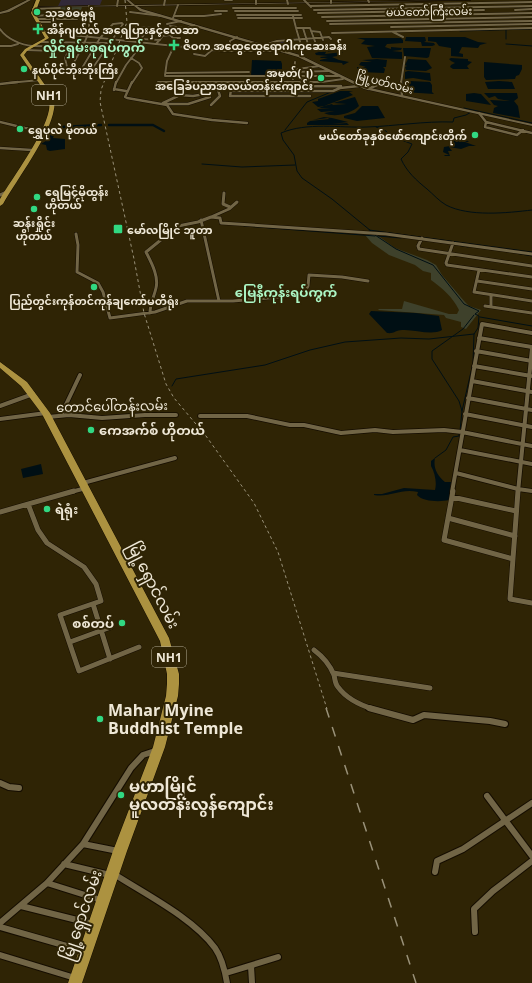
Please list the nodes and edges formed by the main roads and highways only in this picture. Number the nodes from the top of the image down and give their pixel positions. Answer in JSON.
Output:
{"nodes":[{"id":1,"x":38,"y":0,"type":"edge"},
{"id":2,"x":0,"y":204,"type":"edge"},
{"id":3,"x":0,"y":364,"type":"edge"},
{"id":4,"x":76,"y":980,"type":"edge"}],
"edges":[{"from":1,"to":2,"type":"highway","number":"NH1"},
{"from":3,"to":4,"type":"highway","name":"မြို့ရှောင်လမ်း","number":"NH1"}]}
